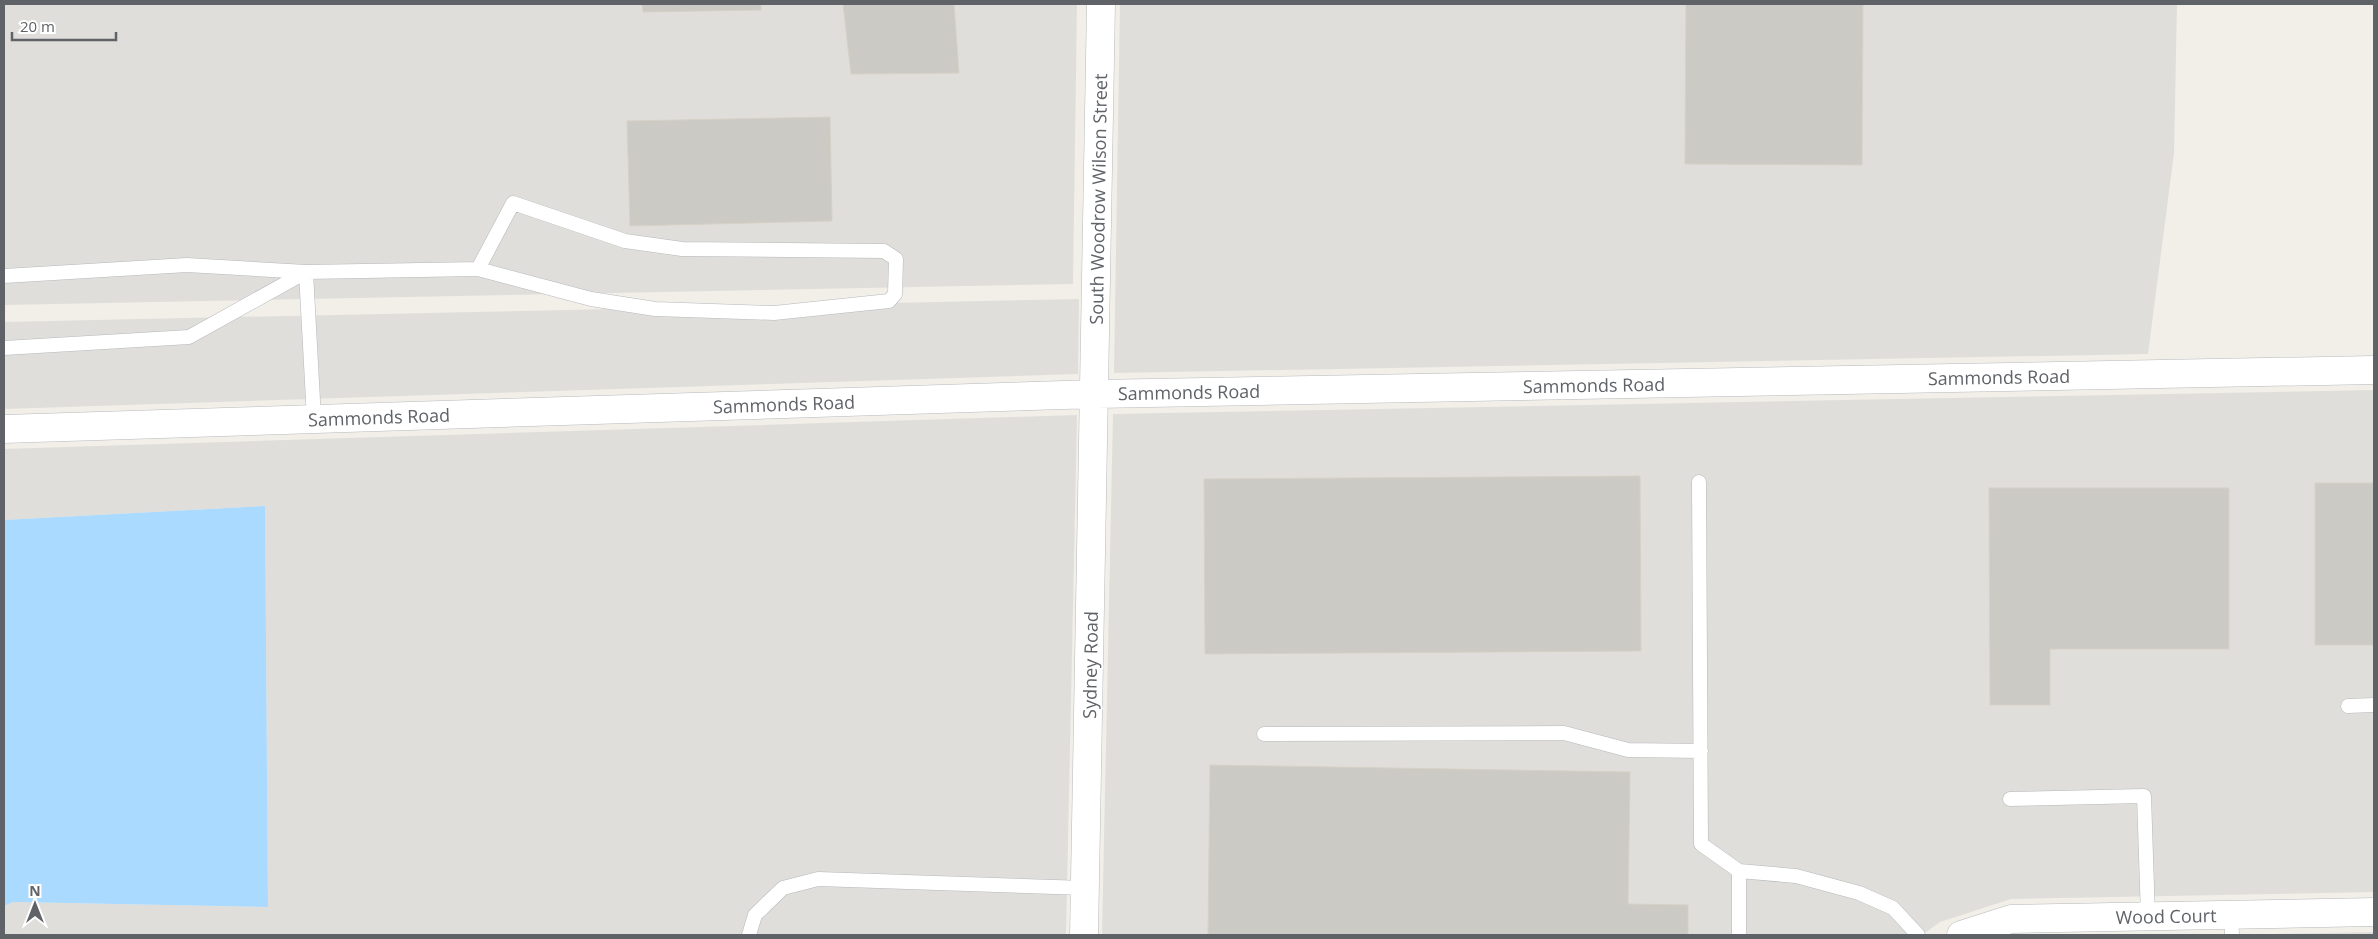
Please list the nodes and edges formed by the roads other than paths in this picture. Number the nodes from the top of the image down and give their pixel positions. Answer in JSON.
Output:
{"nodes":[{"id":1,"x":1101,"y":4,"type":"edge"},
{"id":2,"x":478,"y":269,"type":"junction"},
{"id":3,"x":306,"y":272,"type":"junction"},
{"id":4,"x":4,"y":276,"type":"edge"},
{"id":5,"x":4,"y":348,"type":"edge"},
{"id":6,"x":2374,"y":370,"type":"edge"},
{"id":7,"x":1096,"y":394,"type":"junction"},
{"id":8,"x":314,"y":419,"type":"junction"},
{"id":9,"x":4,"y":429,"type":"edge"},
{"id":10,"x":1699,"y":482,"type":"dead end"},
{"id":11,"x":2374,"y":705,"type":"edge"},
{"id":12,"x":2348,"y":706,"type":"dead end"},
{"id":13,"x":1264,"y":734,"type":"dead end"},
{"id":14,"x":1701,"y":751,"type":"junction"},
{"id":15,"x":2010,"y":800,"type":"dead end"},
{"id":16,"x":1739,"y":871,"type":"junction"},
{"id":17,"x":1086,"y":888,"type":"junction"},
{"id":18,"x":2374,"y":912,"type":"edge"},
{"id":19,"x":2148,"y":917,"type":"junction"},
{"id":20,"x":2232,"y":925,"type":"edge"},
{"id":21,"x":749,"y":935,"type":"edge"},
{"id":22,"x":1084,"y":935,"type":"edge"},
{"id":23,"x":1739,"y":935,"type":"edge"},
{"id":24,"x":1918,"y":935,"type":"edge"},
{"id":25,"x":1961,"y":935,"type":"edge"}],
"edges":[{"from":1,"to":7,"type":"street","name":"South Woodrow Wilson Street"},
{"from":2,"to":2,"type":"lane"},
{"from":2,"to":3,"type":"lane"},
{"from":3,"to":4,"type":"lane"},
{"from":3,"to":5,"type":"lane"},
{"from":3,"to":8,"type":"lane"},
{"from":6,"to":7,"type":"street","name":"Sammonds Road"},
{"from":7,"to":8,"type":"street","name":"Sammonds Road"},
{"from":7,"to":17,"type":"street","name":"Sydney Road"},
{"from":8,"to":9,"type":"street","name":"Sammonds Road"},
{"from":10,"to":14,"type":"lane"},
{"from":11,"to":12,"type":"lane"},
{"from":13,"to":14,"type":"lane"},
{"from":14,"to":16,"type":"lane"},
{"from":15,"to":19,"type":"lane"},
{"from":16,"to":23,"type":"lane"},
{"from":16,"to":24,"type":"lane"},
{"from":17,"to":21,"type":"lane"},
{"from":17,"to":22,"type":"street","name":"Sydney Road"},
{"from":18,"to":20,"type":"street","name":"Wood Court"},
{"from":19,"to":20,"type":"street","name":"Wood Court"},
{"from":19,"to":25,"type":"street","name":"Wood Court"}]}
